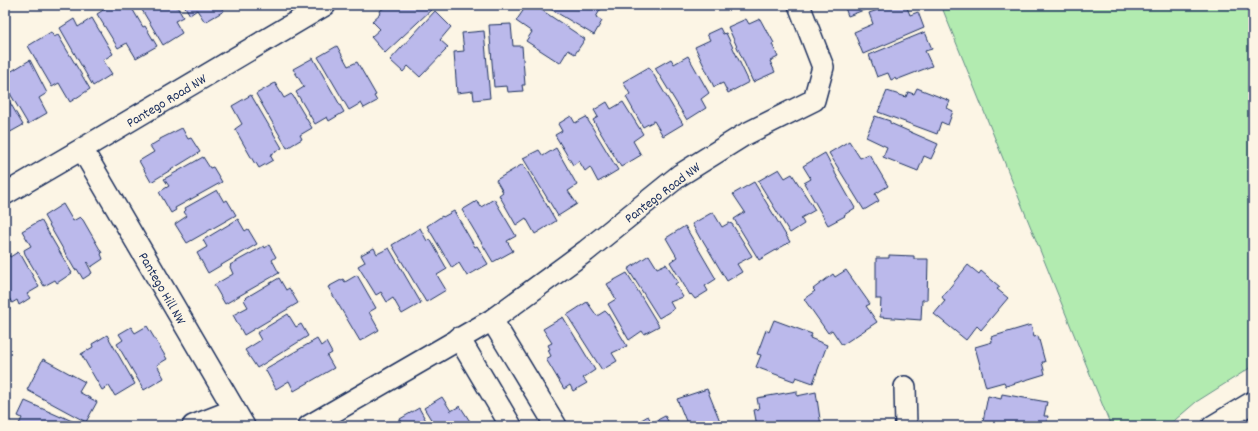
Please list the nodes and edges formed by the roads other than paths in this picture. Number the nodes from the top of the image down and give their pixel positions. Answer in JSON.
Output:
{"nodes":[{"id":1,"x":325,"y":5,"type":"edge"},
{"id":2,"x":800,"y":5,"type":"edge"},
{"id":3,"x":82,"y":149,"type":"junction"},
{"id":4,"x":5,"y":194,"type":"edge"},
{"id":5,"x":476,"y":329,"type":"junction"},
{"id":6,"x":906,"y":386,"type":"dead end"},
{"id":7,"x":1253,"y":402,"type":"edge"},
{"id":8,"x":239,"y":418,"type":"edge"},
{"id":9,"x":193,"y":426,"type":"edge"},
{"id":10,"x":308,"y":426,"type":"edge"},
{"id":11,"x":511,"y":426,"type":"edge"},
{"id":12,"x":556,"y":426,"type":"edge"},
{"id":13,"x":906,"y":426,"type":"edge"},
{"id":14,"x":1213,"y":426,"type":"edge"}],
"edges":[{"from":1,"to":3,"type":"street","name":"Pantego Road NW"},
{"from":2,"to":5,"type":"street","name":"Pantego Road NW"},
{"from":3,"to":4,"type":"street","name":"Pantego Road NW"},
{"from":3,"to":8,"type":"street","name":"Pantego Hill NW"},
{"from":5,"to":10,"type":"street"},
{"from":5,"to":11,"type":"street"},
{"from":5,"to":12,"type":"street"},
{"from":6,"to":13,"type":"street"},
{"from":7,"to":14,"type":"street"},
{"from":8,"to":9,"type":"street"}]}
